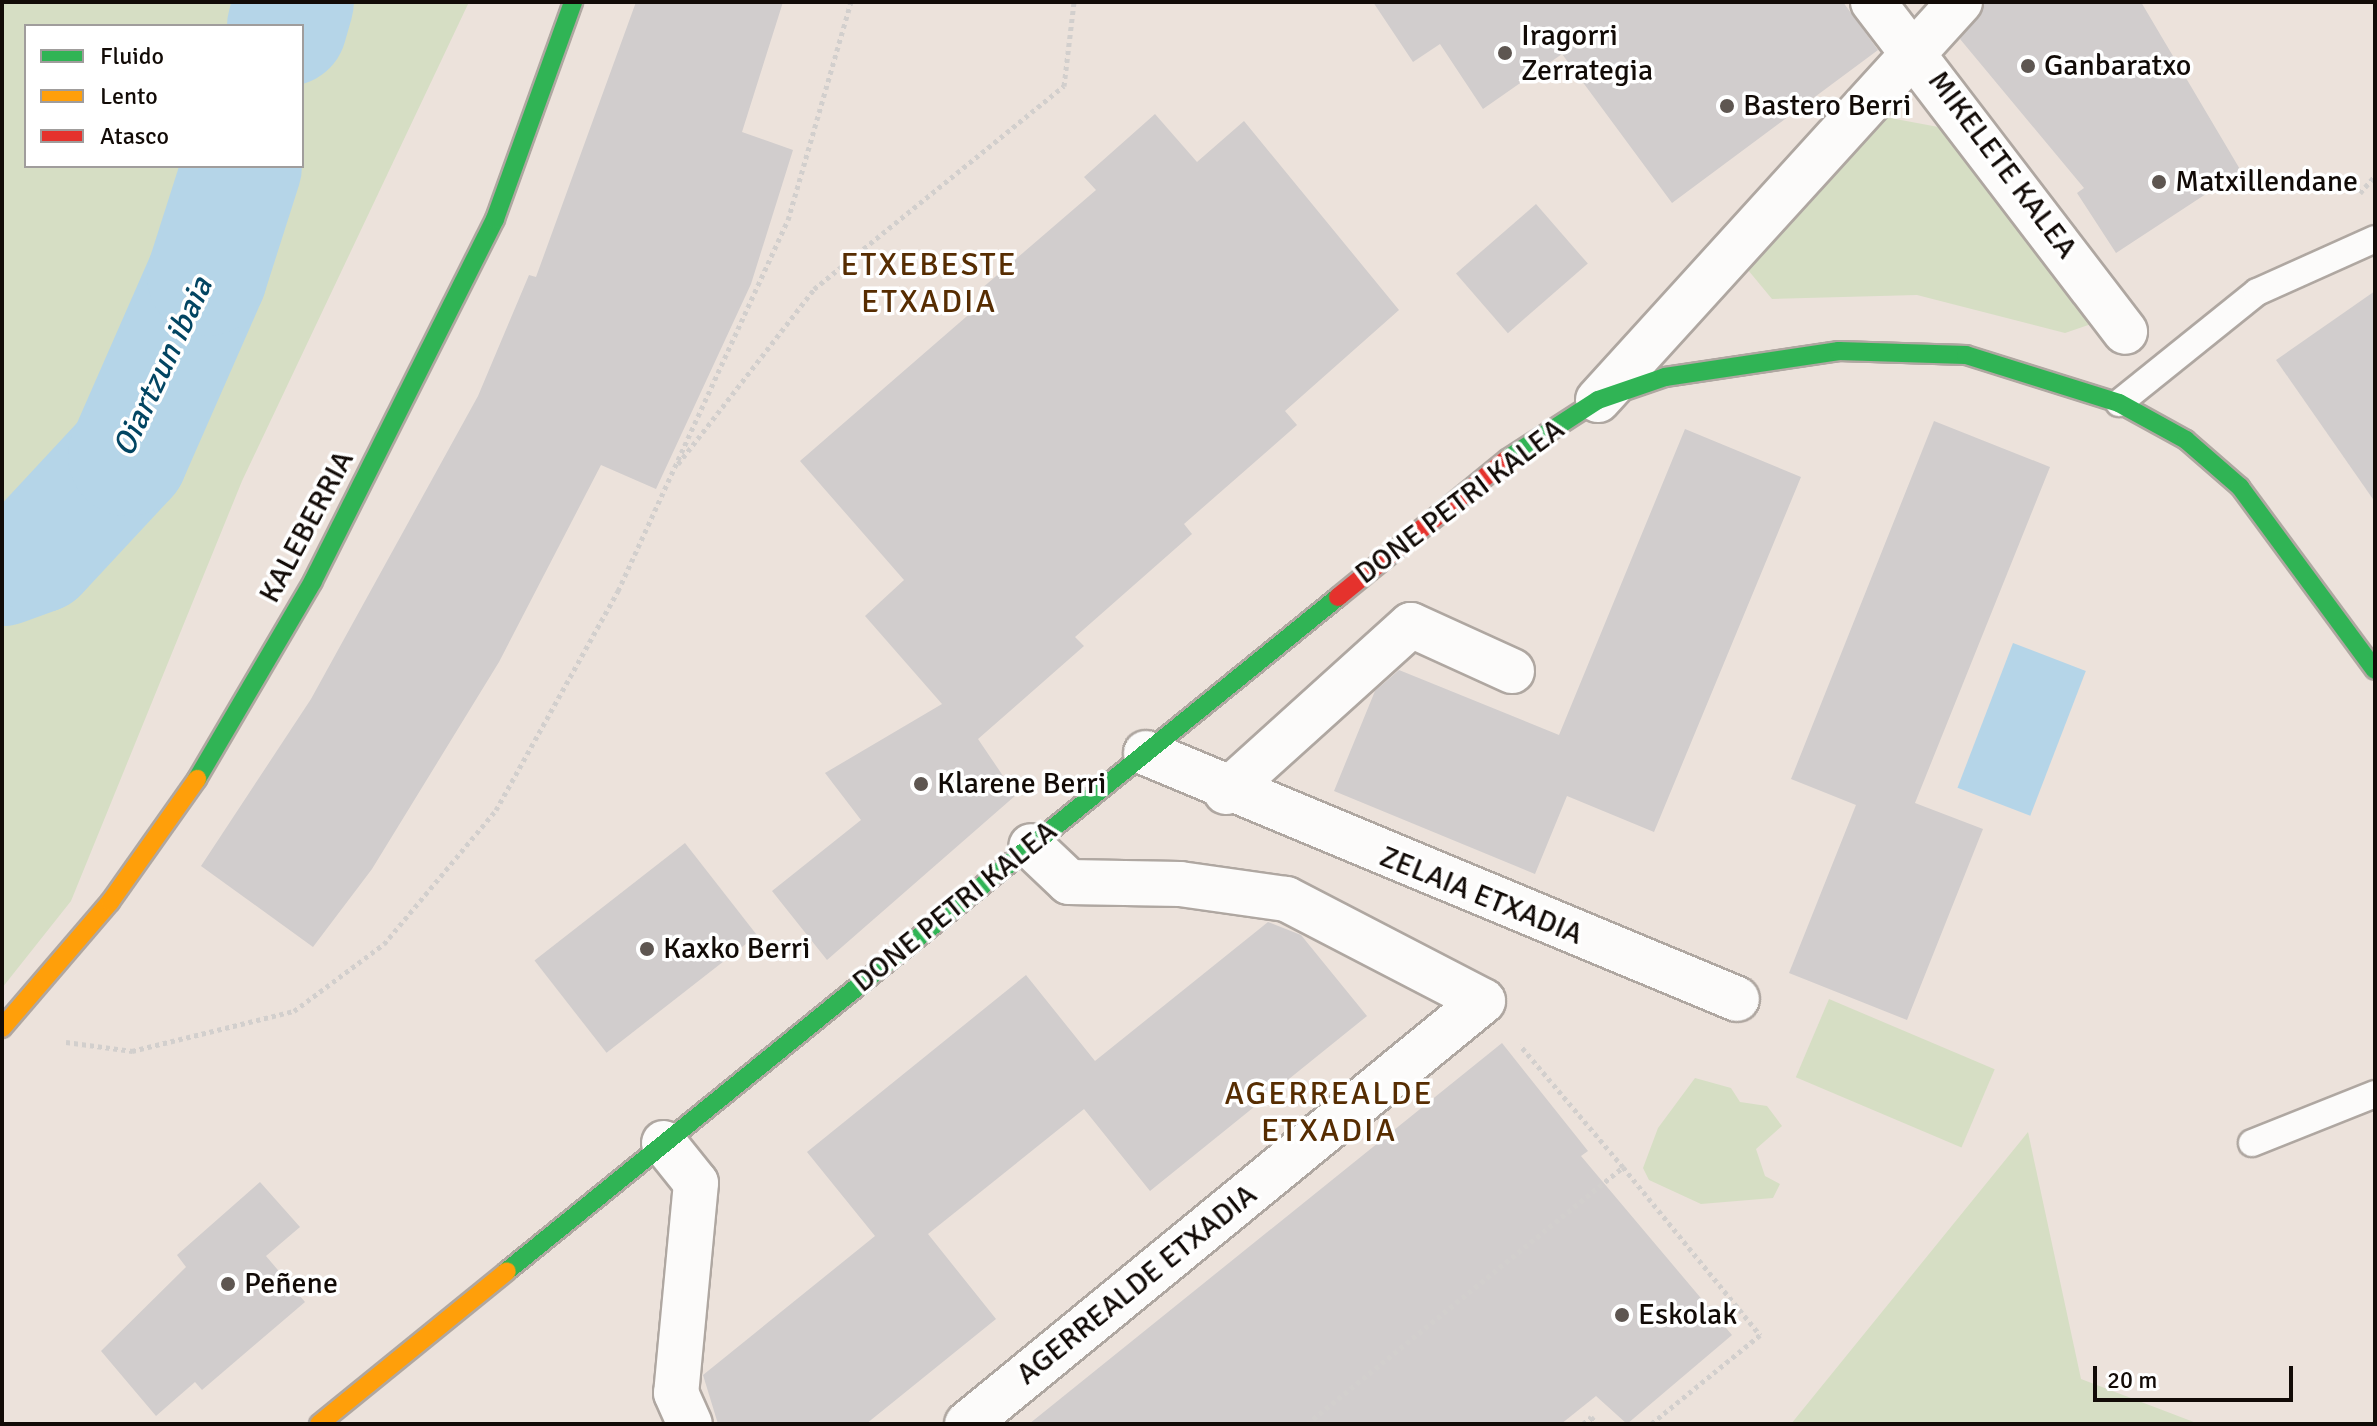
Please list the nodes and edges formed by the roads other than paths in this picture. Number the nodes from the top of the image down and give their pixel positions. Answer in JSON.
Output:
{"nodes":[{"id":1,"x":573,"y":2,"type":"edge"},
{"id":2,"x":1873,"y":2,"type":"edge"},
{"id":3,"x":1960,"y":2,"type":"edge"},
{"id":4,"x":1919,"y":53,"type":"junction"},
{"id":5,"x":2375,"y":239,"type":"edge"},
{"id":6,"x":2125,"y":332,"type":"dead end"},
{"id":7,"x":1598,"y":400,"type":"junction"},
{"id":8,"x":2119,"y":403,"type":"junction"},
{"id":9,"x":2375,"y":670,"type":"edge"},
{"id":10,"x":1512,"y":671,"type":"dead end"},
{"id":11,"x":1146,"y":753,"type":"junction"},
{"id":12,"x":1226,"y":792,"type":"junction"},
{"id":13,"x":1031,"y":846,"type":"junction"},
{"id":14,"x":1737,"y":999,"type":"dead end"},
{"id":15,"x":2,"y":1028,"type":"edge"},
{"id":16,"x":2375,"y":1094,"type":"edge"},
{"id":17,"x":664,"y":1143,"type":"junction"},
{"id":18,"x":2252,"y":1143,"type":"dead end"},
{"id":19,"x":319,"y":1424,"type":"edge"},
{"id":20,"x":690,"y":1424,"type":"edge"},
{"id":21,"x":967,"y":1424,"type":"edge"}],
"edges":[{"from":1,"to":15,"type":"street","name":"KALEBERRIA"},
{"from":2,"to":4,"type":"street","name":"MIKELETE KALEA"},
{"from":3,"to":4,"type":"street","name":"DONE PETRI KALEA"},
{"from":4,"to":6,"type":"street","name":"MIKELETE KALEA"},
{"from":4,"to":7,"type":"street","name":"DONE PETRI KALEA"},
{"from":5,"to":8,"type":"lane"},
{"from":7,"to":8,"type":"street","name":"DONE PETRI KALEA"},
{"from":7,"to":11,"type":"street","name":"DONE PETRI KALEA"},
{"from":8,"to":9,"type":"street","name":"DONE PETRI KALEA"},
{"from":10,"to":12,"type":"street"},
{"from":11,"to":12,"type":"street","name":"ZELAIA ETXADIA"},
{"from":11,"to":13,"type":"street","name":"DONE PETRI KALEA"},
{"from":12,"to":14,"type":"street","name":"ZELAIA ETXADIA"},
{"from":13,"to":17,"type":"street","name":"DONE PETRI KALEA"},
{"from":13,"to":21,"type":"street","name":"AGERREALDE ETXADIA"},
{"from":16,"to":18,"type":"lane"},
{"from":17,"to":19,"type":"street","name":"DONE PETRI KALEA"},
{"from":17,"to":20,"type":"street"}]}
